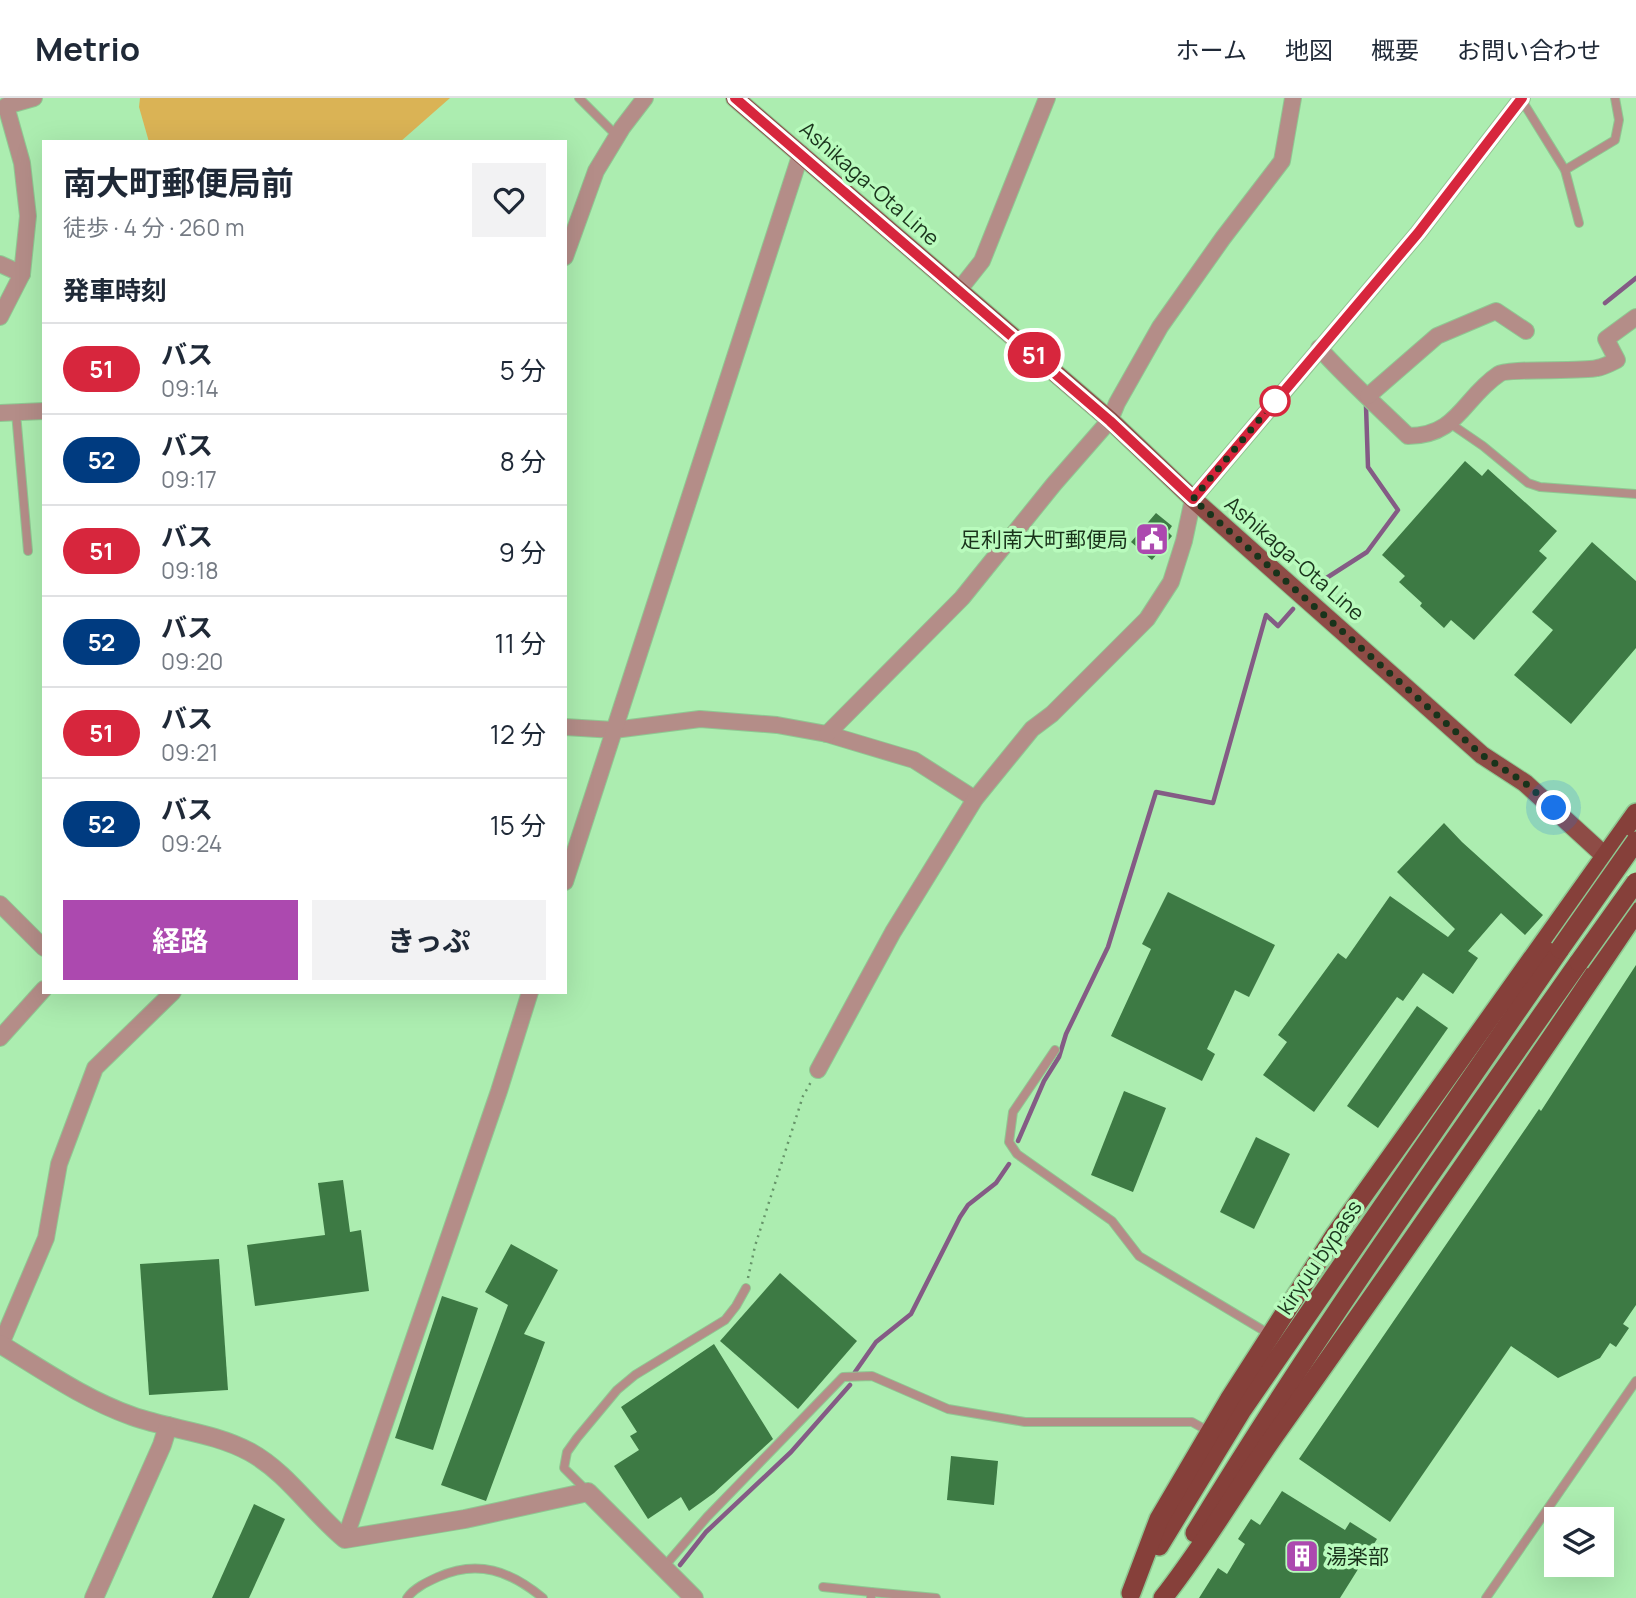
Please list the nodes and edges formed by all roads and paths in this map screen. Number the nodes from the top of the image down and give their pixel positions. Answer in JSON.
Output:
{"nodes":[{"id":1,"x":34,"y":98,"type":"edge"},
{"id":2,"x":579,"y":98,"type":"edge"},
{"id":3,"x":645,"y":98,"type":"edge"},
{"id":4,"x":736,"y":98,"type":"edge"},
{"id":5,"x":1047,"y":98,"type":"edge"},
{"id":6,"x":1293,"y":98,"type":"edge"},
{"id":7,"x":1615,"y":98,"type":"edge"},
{"id":8,"x":1521,"y":99,"type":"edge"},
{"id":9,"x":617,"y":136,"type":"junction"},
{"id":10,"x":801,"y":153,"type":"junction"},
{"id":11,"x":1565,"y":170,"type":"junction"},
{"id":12,"x":1579,"y":223,"type":"dead end"},
{"id":13,"x":567,"y":251,"type":"edge"},
{"id":14,"x":0,"y":264,"type":"edge"},
{"id":15,"x":22,"y":274,"type":"junction"},
{"id":16,"x":959,"y":290,"type":"junction"},
{"id":17,"x":0,"y":317,"type":"edge"},
{"id":18,"x":1636,"y":317,"type":"edge"},
{"id":19,"x":1526,"y":331,"type":"dead end"},
{"id":20,"x":1319,"y":348,"type":"junction"},
{"id":21,"x":1368,"y":396,"type":"junction"},
{"id":22,"x":42,"y":411,"type":"edge"},
{"id":23,"x":8,"y":413,"type":"edge"},
{"id":24,"x":1110,"y":421,"type":"junction"},
{"id":25,"x":1451,"y":424,"type":"junction"},
{"id":26,"x":1636,"y":494,"type":"edge"},
{"id":27,"x":1193,"y":499,"type":"junction"},
{"id":28,"x":28,"y":551,"type":"dead end"},
{"id":29,"x":567,"y":727,"type":"edge"},
{"id":30,"x":614,"y":730,"type":"junction"},
{"id":31,"x":827,"y":734,"type":"junction"},
{"id":32,"x":975,"y":799,"type":"junction"},
{"id":33,"x":1636,"y":813,"type":"edge"},
{"id":34,"x":1636,"y":841,"type":"edge"},
{"id":35,"x":1605,"y":856,"type":"junction"},
{"id":36,"x":567,"y":877,"type":"edge"},
{"id":37,"x":1636,"y":882,"type":"edge"},
{"id":38,"x":0,"y":904,"type":"edge"},
{"id":39,"x":1636,"y":912,"type":"edge"},
{"id":40,"x":42,"y":946,"type":"edge"},
{"id":41,"x":42,"y":991,"type":"edge"},
{"id":42,"x":171,"y":994,"type":"edge"},
{"id":43,"x":529,"y":994,"type":"edge"},
{"id":44,"x":0,"y":1038,"type":"edge"},
{"id":45,"x":1055,"y":1050,"type":"dead end"},
{"id":46,"x":818,"y":1070,"type":"joint"},
{"id":47,"x":746,"y":1288,"type":"joint"},
{"id":48,"x":1271,"y":1335,"type":"junction"},
{"id":49,"x":0,"y":1344,"type":"edge"},
{"id":50,"x":1636,"y":1381,"type":"edge"},
{"id":51,"x":169,"y":1426,"type":"junction"},
{"id":52,"x":1210,"y":1432,"type":"junction"},
{"id":53,"x":588,"y":1492,"type":"junction"},
{"id":54,"x":345,"y":1539,"type":"junction"},
{"id":55,"x":663,"y":1568,"type":"junction"},
{"id":56,"x":824,"y":1587,"type":"dead end"},
{"id":57,"x":871,"y":1595,"type":"edge"},
{"id":58,"x":1130,"y":1595,"type":"edge"},
{"id":59,"x":408,"y":1596,"type":"edge"},
{"id":60,"x":94,"y":1598,"type":"edge"},
{"id":61,"x":401,"y":1598,"type":"edge"},
{"id":62,"x":543,"y":1598,"type":"edge"},
{"id":63,"x":694,"y":1598,"type":"edge"},
{"id":64,"x":936,"y":1598,"type":"edge"},
{"id":65,"x":1156,"y":1598,"type":"edge"},
{"id":66,"x":1163,"y":1598,"type":"edge"},
{"id":67,"x":1486,"y":1598,"type":"edge"}],
"edges":[{"from":1,"to":15,"type":"street"},
{"from":2,"to":9,"type":"lane"},
{"from":3,"to":9,"type":"street"},
{"from":4,"to":10,"type":"main road","name":"Ashikaga-Ota Line"},
{"from":5,"to":16,"type":"street"},
{"from":6,"to":24,"type":"street"},
{"from":7,"to":11,"type":"lane"},
{"from":8,"to":11,"type":"lane"},
{"from":8,"to":20,"type":"street"},
{"from":9,"to":13,"type":"street"},
{"from":10,"to":16,"type":"main road","name":"Ashikaga-Ota Line"},
{"from":10,"to":30,"type":"street"},
{"from":11,"to":12,"type":"lane"},
{"from":14,"to":15,"type":"street"},
{"from":15,"to":17,"type":"street"},
{"from":16,"to":24,"type":"main road","name":"Ashikaga-Ota Line"},
{"from":18,"to":25,"type":"street"},
{"from":19,"to":21,"type":"street"},
{"from":20,"to":21,"type":"street"},
{"from":20,"to":27,"type":"street"},
{"from":21,"to":25,"type":"street"},
{"from":22,"to":23,"type":"street"},
{"from":23,"to":28,"type":"lane"},
{"from":24,"to":27,"type":"main road","name":"Ashikaga-Ota Line"},
{"from":24,"to":31,"type":"street"},
{"from":25,"to":26,"type":"lane"},
{"from":27,"to":32,"type":"street"},
{"from":27,"to":35,"type":"main road","name":"Ashikaga-Ota Line"},
{"from":29,"to":30,"type":"street"},
{"from":30,"to":31,"type":"street"},
{"from":30,"to":36,"type":"street"},
{"from":31,"to":32,"type":"street"},
{"from":32,"to":46,"type":"street"},
{"from":33,"to":35,"type":"highway"},
{"from":34,"to":58,"type":"highway","name":"kiryuu bypass","bridge":true},
{"from":35,"to":37,"type":"highway"},
{"from":35,"to":48,"type":"highway"},
{"from":37,"to":65,"type":"highway","bridge":true},
{"from":38,"to":40,"type":"street"},
{"from":39,"to":66,"type":"highway"},
{"from":41,"to":44,"type":"street"},
{"from":42,"to":49,"type":"street"},
{"from":43,"to":54,"type":"street"},
{"from":45,"to":48,"type":"lane"},
{"from":46,"to":47,"type":"path"},
{"from":47,"to":53,"type":"lane"},
{"from":48,"to":52,"type":"highway"},
{"from":49,"to":51,"type":"street"},
{"from":50,"to":67,"type":"lane"},
{"from":51,"to":54,"type":"street"},
{"from":51,"to":60,"type":"street"},
{"from":52,"to":55,"type":"lane"},
{"from":52,"to":58,"type":"highway"},
{"from":53,"to":54,"type":"street"},
{"from":53,"to":55,"type":"street"},
{"from":55,"to":63,"type":"street"},
{"from":56,"to":57,"type":"lane"},
{"from":57,"to":64,"type":"lane"},
{"from":59,"to":61,"type":"lane"},
{"from":59,"to":62,"type":"lane"}]}
